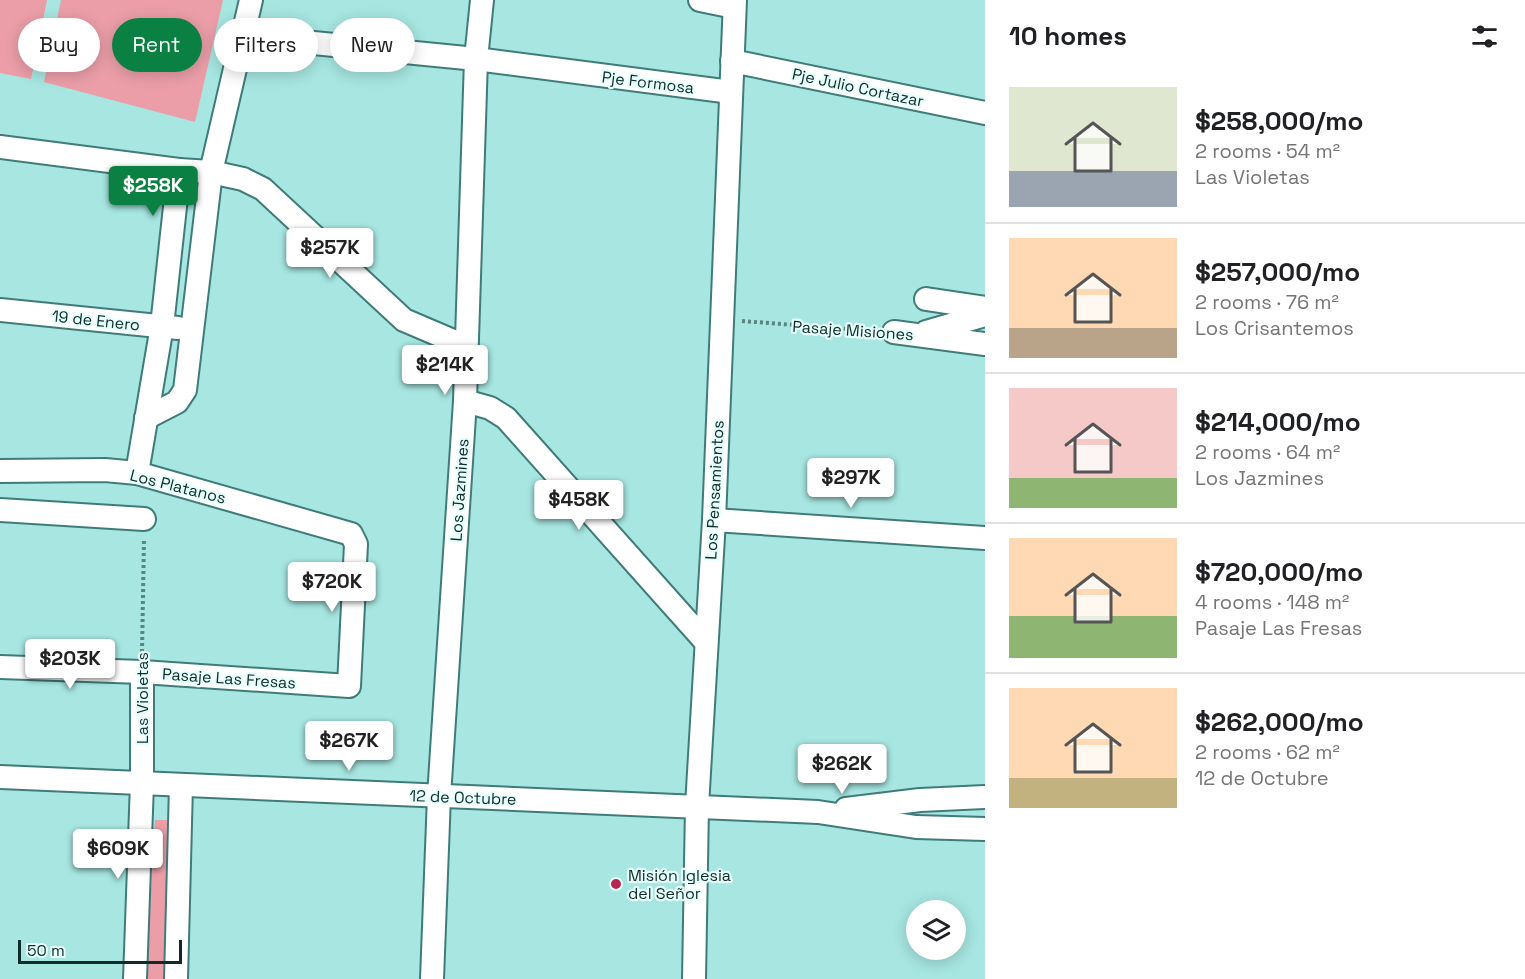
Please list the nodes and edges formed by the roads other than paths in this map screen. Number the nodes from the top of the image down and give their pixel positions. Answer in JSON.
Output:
{"nodes":[{"id":1,"x":251,"y":0,"type":"edge"},
{"id":2,"x":482,"y":0,"type":"edge"},
{"id":3,"x":700,"y":0,"type":"edge"},
{"id":4,"x":735,"y":3,"type":"edge"},
{"id":5,"x":247,"y":18,"type":"edge"},
{"id":6,"x":318,"y":43,"type":"edge"},
{"id":7,"x":476,"y":59,"type":"junction"},
{"id":8,"x":732,"y":61,"type":"junction"},
{"id":9,"x":235,"y":72,"type":"edge"},
{"id":10,"x":731,"y":92,"type":"junction"},
{"id":11,"x":985,"y":113,"type":"edge"},
{"id":12,"x":0,"y":147,"type":"edge"},
{"id":13,"x":178,"y":170,"type":"junction"},
{"id":14,"x":211,"y":172,"type":"junction"},
{"id":15,"x":926,"y":299,"type":"dead end"},
{"id":16,"x":985,"y":308,"type":"edge"},
{"id":17,"x":0,"y":310,"type":"edge"},
{"id":18,"x":985,"y":315,"type":"edge"},
{"id":19,"x":162,"y":326,"type":"junction"},
{"id":20,"x":193,"y":329,"type":"junction"},
{"id":21,"x":985,"y":344,"type":"edge"},
{"id":22,"x":465,"y":346,"type":"junction"},
{"id":23,"x":465,"y":401,"type":"junction"},
{"id":24,"x":147,"y":418,"type":"junction"},
{"id":25,"x":0,"y":471,"type":"edge"},
{"id":26,"x":137,"y":473,"type":"junction"},
{"id":27,"x":0,"y":510,"type":"edge"},
{"id":28,"x":144,"y":519,"type":"road end"},
{"id":29,"x":714,"y":520,"type":"junction"},
{"id":30,"x":985,"y":538,"type":"edge"},
{"id":31,"x":705,"y":641,"type":"junction"},
{"id":32,"x":0,"y":667,"type":"edge"},
{"id":33,"x":142,"y":672,"type":"junction"},
{"id":34,"x":349,"y":686,"type":"joint"},
{"id":35,"x":0,"y":777,"type":"edge"},
{"id":36,"x":142,"y":783,"type":"junction"},
{"id":37,"x":181,"y":785,"type":"junction"},
{"id":38,"x":439,"y":796,"type":"junction"},
{"id":39,"x":985,"y":797,"type":"edge"},
{"id":40,"x":697,"y":806,"type":"junction"},
{"id":41,"x":818,"y":812,"type":"junction"},
{"id":42,"x":985,"y":830,"type":"edge"},
{"id":43,"x":135,"y":979,"type":"edge"},
{"id":44,"x":176,"y":979,"type":"edge"},
{"id":45,"x":432,"y":979,"type":"edge"},
{"id":46,"x":694,"y":979,"type":"edge"}],
"edges":[{"from":1,"to":5,"type":"street"},
{"from":2,"to":7,"type":"street","name":"Los Jazmines"},
{"from":3,"to":4,"type":"street"},
{"from":4,"to":8,"type":"street","name":"Los Pensamientos"},
{"from":6,"to":7,"type":"street","name":"Pje Formosa"},
{"from":7,"to":10,"type":"street","name":"Pje Formosa"},
{"from":7,"to":22,"type":"street","name":"Los Jazmines"},
{"from":8,"to":10,"type":"street","name":"Los Pensamientos"},
{"from":8,"to":11,"type":"street","name":"Pje Julio Cortazar"},
{"from":9,"to":14,"type":"street"},
{"from":10,"to":29,"type":"street","name":"Los Pensamientos"},
{"from":12,"to":13,"type":"street"},
{"from":13,"to":14,"type":"street"},
{"from":13,"to":19,"type":"street"},
{"from":14,"to":20,"type":"street"},
{"from":14,"to":22,"type":"street"},
{"from":15,"to":16,"type":"street"},
{"from":17,"to":19,"type":"street","name":"19 de Enero"},
{"from":18,"to":21,"type":"street","name":"Pasaje Misiones"},
{"from":19,"to":20,"type":"street","name":"19 de Enero"},
{"from":19,"to":24,"type":"street"},
{"from":20,"to":24,"type":"street"},
{"from":22,"to":23,"type":"street","name":"Los Jazmines"},
{"from":23,"to":31,"type":"street"},
{"from":23,"to":38,"type":"street","name":"Los Jazmines"},
{"from":24,"to":26,"type":"street"},
{"from":25,"to":26,"type":"street","name":"Los Platanos"},
{"from":26,"to":34,"type":"street","name":"Los Platanos"},
{"from":27,"to":28,"type":"street"},
{"from":29,"to":30,"type":"street"},
{"from":29,"to":31,"type":"street","name":"Los Pensamientos"},
{"from":31,"to":40,"type":"street","name":"Los Pensamientos"},
{"from":32,"to":33,"type":"street","name":"Pasaje Las Fresas"},
{"from":33,"to":34,"type":"street","name":"Pasaje Las Fresas"},
{"from":33,"to":36,"type":"street","name":"Las Violetas"},
{"from":35,"to":36,"type":"street","name":"12 de Octubre"},
{"from":36,"to":37,"type":"street","name":"12 de Octubre"},
{"from":36,"to":43,"type":"street","name":"Las Violetas"},
{"from":37,"to":38,"type":"street","name":"12 de Octubre"},
{"from":37,"to":44,"type":"street"},
{"from":38,"to":40,"type":"street","name":"12 de Octubre"},
{"from":38,"to":45,"type":"street","name":"Los Jazmines"},
{"from":39,"to":41,"type":"street","name":"12 de Octubre"},
{"from":40,"to":41,"type":"street","name":"12 de Octubre"},
{"from":40,"to":46,"type":"street","name":"Los Pensamientos"},
{"from":41,"to":42,"type":"street","name":"12 de Octubre"}]}
